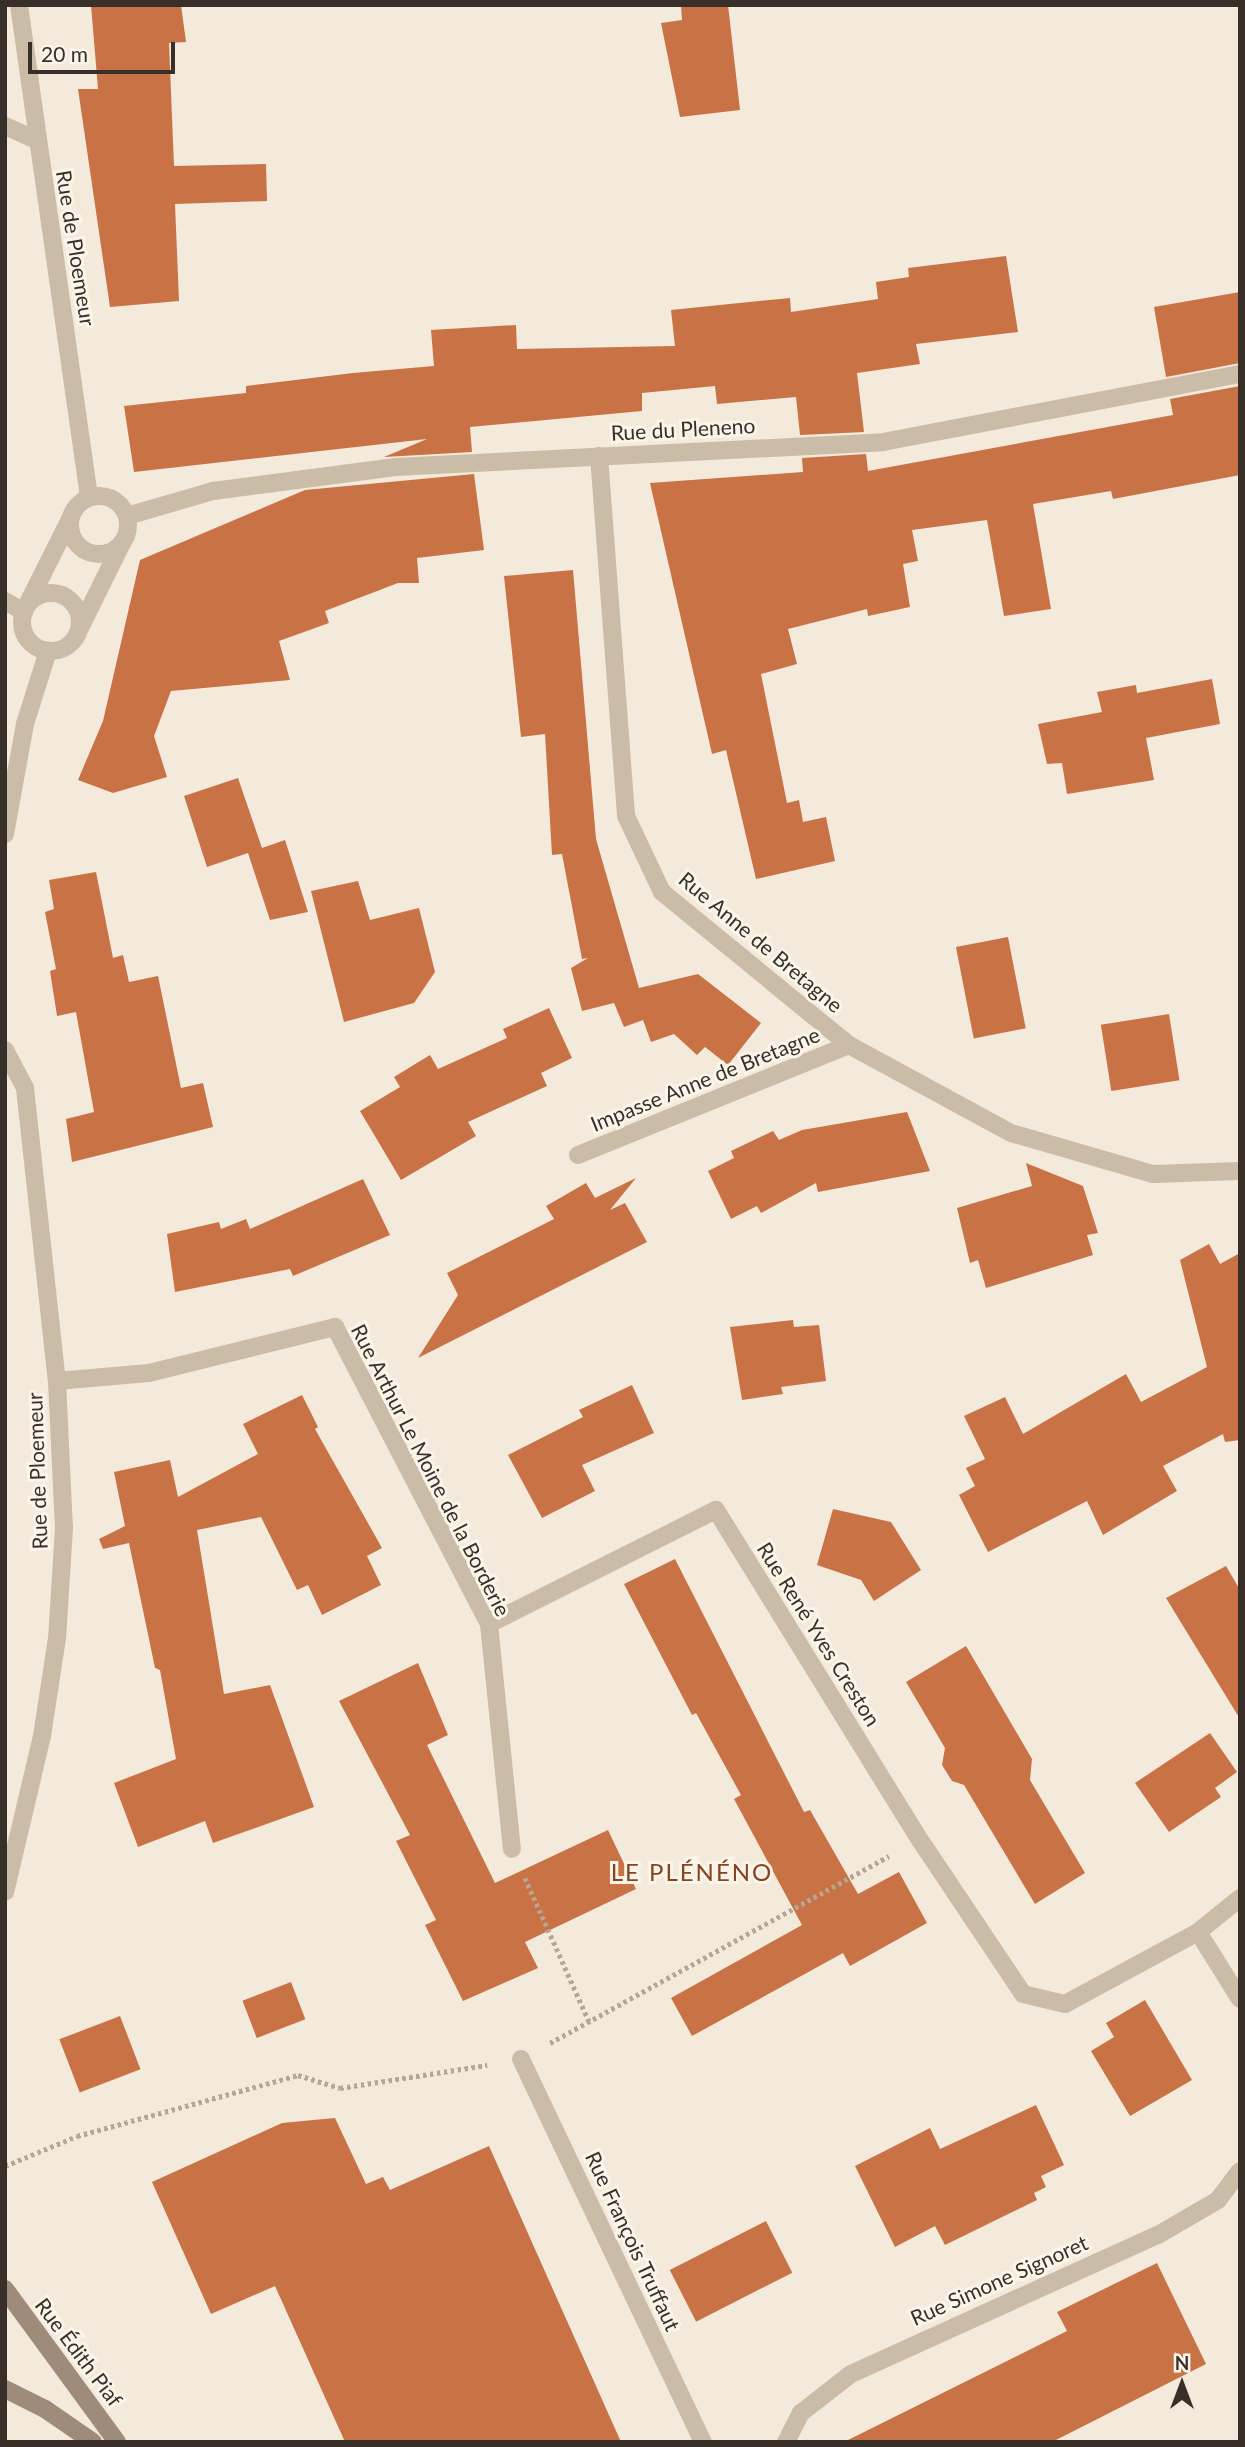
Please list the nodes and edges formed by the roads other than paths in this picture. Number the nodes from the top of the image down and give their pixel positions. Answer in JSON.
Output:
{"nodes":[{"id":1,"x":19,"y":5,"type":"edge"},
{"id":2,"x":5,"y":126,"type":"edge"},
{"id":3,"x":36,"y":140,"type":"junction"},
{"id":4,"x":1240,"y":374,"type":"edge"},
{"id":5,"x":599,"y":456,"type":"junction"},
{"id":6,"x":89,"y":498,"type":"junction"},
{"id":7,"x":127,"y":516,"type":"junction"},
{"id":8,"x":70,"y":519,"type":"junction"},
{"id":9,"x":122,"y":543,"type":"junction"},
{"id":10,"x":5,"y":601,"type":"edge"},
{"id":11,"x":25,"y":609,"type":"junction"},
{"id":12,"x":79,"y":631,"type":"junction"},
{"id":13,"x":48,"y":651,"type":"junction"},
{"id":14,"x":5,"y":834,"type":"edge"},
{"id":15,"x":849,"y":1045,"type":"junction"},
{"id":16,"x":5,"y":1050,"type":"edge"},
{"id":17,"x":578,"y":1155,"type":"dead end"},
{"id":18,"x":1240,"y":1171,"type":"edge"},
{"id":19,"x":57,"y":1381,"type":"junction"},
{"id":20,"x":489,"y":1623,"type":"junction"},
{"id":21,"x":512,"y":1849,"type":"road end"},
{"id":22,"x":5,"y":1892,"type":"edge"},
{"id":23,"x":1240,"y":1898,"type":"edge"},
{"id":24,"x":1198,"y":1932,"type":"junction"},
{"id":25,"x":1240,"y":1999,"type":"edge"},
{"id":26,"x":521,"y":2059,"type":"road end"},
{"id":27,"x":1240,"y":2171,"type":"edge"},
{"id":28,"x":5,"y":2289,"type":"edge"},
{"id":29,"x":5,"y":2389,"type":"edge"},
{"id":30,"x":93,"y":2442,"type":"edge"},
{"id":31,"x":117,"y":2442,"type":"edge"},
{"id":32,"x":703,"y":2442,"type":"edge"},
{"id":33,"x":786,"y":2442,"type":"edge"}],
"edges":[{"from":1,"to":3,"type":"street","name":"Rue de Ploemeur"},
{"from":2,"to":3,"type":"street"},
{"from":3,"to":6,"type":"street","name":"Rue de Ploemeur"},
{"from":4,"to":5,"type":"street","name":"Rue du Pleneno"},
{"from":5,"to":7,"type":"street","name":"Rue du Pleneno"},
{"from":5,"to":15,"type":"street","name":"Rue Anne de Bretagne"},
{"from":6,"to":7,"type":"street"},
{"from":6,"to":8,"type":"street"},
{"from":7,"to":9,"type":"street"},
{"from":8,"to":9,"type":"street"},
{"from":8,"to":11,"type":"street"},
{"from":9,"to":12,"type":"street"},
{"from":10,"to":11,"type":"street"},
{"from":11,"to":12,"type":"street"},
{"from":11,"to":13,"type":"street"},
{"from":12,"to":13,"type":"street"},
{"from":13,"to":14,"type":"street"},
{"from":15,"to":17,"type":"street","name":"Impasse Anne de Bretagne"},
{"from":15,"to":18,"type":"street","name":"Rue Anne de Bretagne"},
{"from":16,"to":19,"type":"street","name":"Rue de Ploemeur"},
{"from":19,"to":20,"type":"street","name":"Rue Arthur Le Moine de la Borderie"},
{"from":19,"to":22,"type":"street","name":"Rue de Ploemeur"},
{"from":20,"to":21,"type":"street","name":"Rue Arthur Le Moine de la Borderie"},
{"from":20,"to":24,"type":"street","name":"Rue René Yves Creston"},
{"from":23,"to":24,"type":"street"},
{"from":24,"to":25,"type":"street"},
{"from":26,"to":32,"type":"street","name":"Rue François Truffaut"},
{"from":27,"to":33,"type":"street","name":"Rue Simone Signoret"},
{"from":28,"to":31,"type":"main road","name":"Rue Édith Piaf"},
{"from":29,"to":30,"type":"main road"}]}
